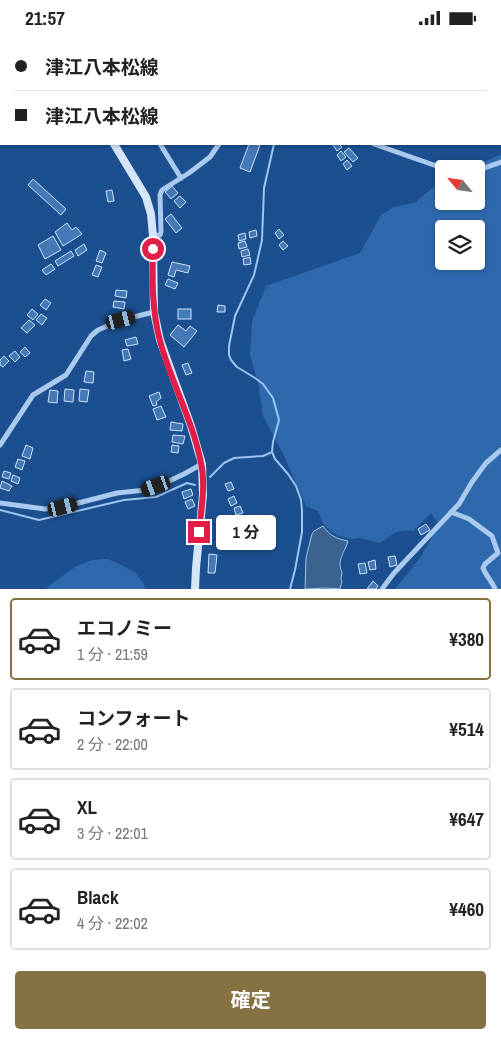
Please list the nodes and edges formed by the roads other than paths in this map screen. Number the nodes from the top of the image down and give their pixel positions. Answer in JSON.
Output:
{"nodes":[{"id":1,"x":115,"y":145,"type":"edge"},
{"id":2,"x":161,"y":145,"type":"edge"},
{"id":3,"x":218,"y":145,"type":"edge"},
{"id":4,"x":377,"y":145,"type":"edge"},
{"id":5,"x":501,"y":162,"type":"edge"},
{"id":6,"x":435,"y":165,"type":"edge"},
{"id":7,"x":485,"y":168,"type":"edge"},
{"id":8,"x":180,"y":178,"type":"junction"},
{"id":9,"x":153,"y":236,"type":"junction"},
{"id":10,"x":154,"y":312,"type":"junction"},
{"id":11,"x":0,"y":445,"type":"edge"},
{"id":12,"x":501,"y":451,"type":"edge"},
{"id":13,"x":202,"y":464,"type":"junction"},
{"id":14,"x":0,"y":503,"type":"edge"},
{"id":15,"x":451,"y":512,"type":"junction"},
{"id":16,"x":195,"y":589,"type":"edge"},
{"id":17,"x":382,"y":589,"type":"edge"},
{"id":18,"x":495,"y":589,"type":"edge"}],
"edges":[{"from":1,"to":9,"type":"main road"},
{"from":2,"to":8,"type":"street"},
{"from":3,"to":8,"type":"street"},
{"from":4,"to":6,"type":"street"},
{"from":5,"to":7,"type":"street"},
{"from":8,"to":9,"type":"street"},
{"from":9,"to":10,"type":"main road"},
{"from":10,"to":11,"type":"street"},
{"from":10,"to":13,"type":"main road"},
{"from":12,"to":15,"type":"street"},
{"from":13,"to":14,"type":"street"},
{"from":13,"to":16,"type":"main road"},
{"from":15,"to":17,"type":"street"},
{"from":15,"to":18,"type":"street"}]}
